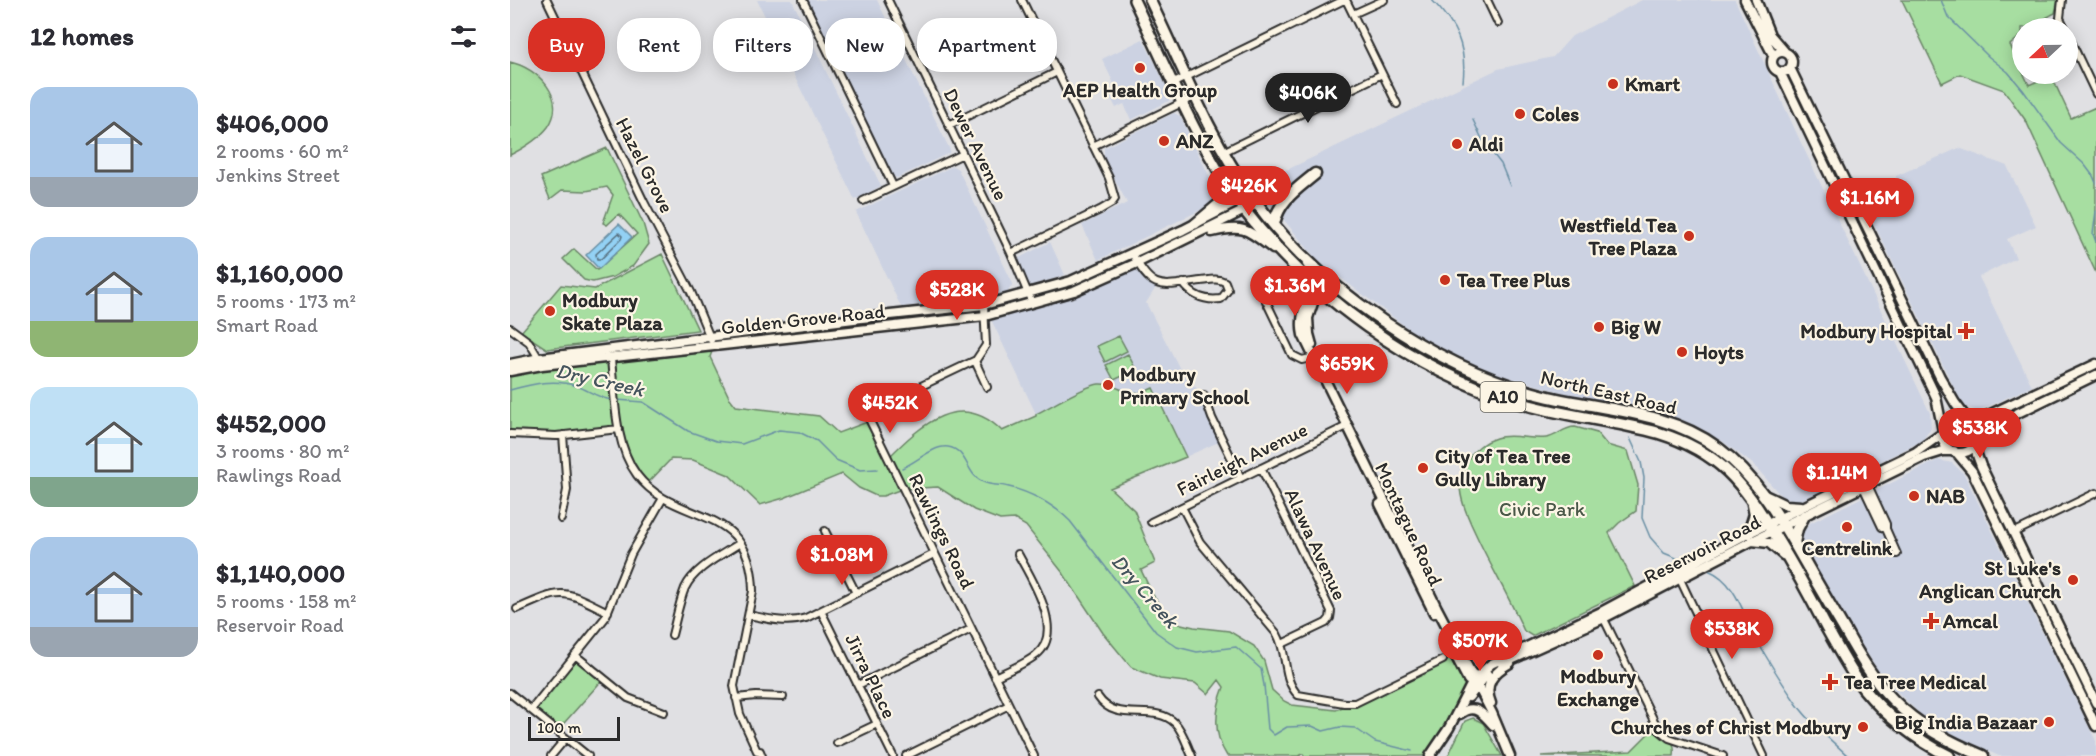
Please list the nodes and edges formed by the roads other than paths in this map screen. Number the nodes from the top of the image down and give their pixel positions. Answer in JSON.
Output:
{"nodes":[{"id":1,"x":547,"y":0,"type":"edge"},
{"id":2,"x":803,"y":0,"type":"edge"},
{"id":3,"x":888,"y":0,"type":"edge"},
{"id":4,"x":1022,"y":0,"type":"edge"},
{"id":5,"x":1151,"y":0,"type":"edge"},
{"id":6,"x":1345,"y":0,"type":"edge"},
{"id":7,"x":1384,"y":0,"type":"edge"},
{"id":8,"x":1487,"y":0,"type":"edge"},
{"id":9,"x":1745,"y":0,"type":"edge"},
{"id":10,"x":1756,"y":0,"type":"edge"},
{"id":11,"x":2062,"y":0,"type":"edge"},
{"id":12,"x":1136,"y":4,"type":"edge"},
{"id":13,"x":1756,"y":12,"type":"junction"},
{"id":14,"x":1353,"y":14,"type":"junction"},
{"id":15,"x":1031,"y":18,"type":"edge"},
{"id":16,"x":2060,"y":18,"type":"edge"},
{"id":17,"x":1498,"y":23,"type":"dead end"},
{"id":18,"x":1784,"y":51,"type":"junction"},
{"id":19,"x":1773,"y":55,"type":"junction"},
{"id":20,"x":2078,"y":56,"type":"edge"},
{"id":21,"x":1790,"y":68,"type":"junction"},
{"id":22,"x":1057,"y":72,"type":"joint"},
{"id":23,"x":1780,"y":72,"type":"junction"},
{"id":24,"x":1382,"y":74,"type":"junction"},
{"id":25,"x":1187,"y":77,"type":"junction"},
{"id":26,"x":1174,"y":83,"type":"junction"},
{"id":27,"x":2096,"y":94,"type":"edge"},
{"id":28,"x":1196,"y":96,"type":"junction"},
{"id":29,"x":1184,"y":102,"type":"junction"},
{"id":30,"x":1397,"y":104,"type":"dead end"},
{"id":31,"x":948,"y":125,"type":"junction"},
{"id":32,"x":1093,"y":146,"type":"junction"},
{"id":33,"x":1223,"y":152,"type":"junction"},
{"id":34,"x":963,"y":154,"type":"junction"},
{"id":35,"x":1315,"y":174,"type":"dead end"},
{"id":36,"x":1224,"y":180,"type":"junction"},
{"id":37,"x":893,"y":186,"type":"junction"},
{"id":38,"x":1254,"y":200,"type":"junction"},
{"id":39,"x":862,"y":201,"type":"dead end"},
{"id":40,"x":1242,"y":206,"type":"junction"},
{"id":41,"x":1195,"y":224,"type":"junction"},
{"id":42,"x":1274,"y":224,"type":"junction"},
{"id":43,"x":1197,"y":235,"type":"junction"},
{"id":44,"x":1292,"y":245,"type":"junction"},
{"id":45,"x":1011,"y":253,"type":"junction"},
{"id":46,"x":1132,"y":253,"type":"junction"},
{"id":47,"x":1288,"y":260,"type":"junction"},
{"id":48,"x":1137,"y":263,"type":"junction"},
{"id":49,"x":1306,"y":277,"type":"junction"},
{"id":50,"x":1183,"y":283,"type":"junction"},
{"id":51,"x":1318,"y":288,"type":"junction"},
{"id":52,"x":1029,"y":294,"type":"junction"},
{"id":53,"x":1266,"y":301,"type":"dead end"},
{"id":54,"x":1032,"y":303,"type":"junction"},
{"id":55,"x":984,"y":305,"type":"junction"},
{"id":56,"x":985,"y":316,"type":"junction"},
{"id":57,"x":510,"y":328,"type":"edge"},
{"id":58,"x":1407,"y":336,"type":"junction"},
{"id":59,"x":712,"y":342,"type":"junction"},
{"id":60,"x":1399,"y":347,"type":"junction"},
{"id":61,"x":611,"y":354,"type":"junction"},
{"id":62,"x":1315,"y":357,"type":"junction"},
{"id":63,"x":975,"y":361,"type":"junction"},
{"id":64,"x":541,"y":362,"type":"junction"},
{"id":65,"x":510,"y":364,"type":"edge"},
{"id":66,"x":2096,"y":364,"type":"edge"},
{"id":67,"x":510,"y":371,"type":"edge"},
{"id":68,"x":2096,"y":375,"type":"edge"},
{"id":69,"x":987,"y":387,"type":"dead end"},
{"id":70,"x":1204,"y":395,"type":"dead end"},
{"id":71,"x":1618,"y":411,"type":"junction"},
{"id":72,"x":1968,"y":419,"type":"junction"},
{"id":73,"x":1615,"y":422,"type":"junction"},
{"id":74,"x":1347,"y":426,"type":"junction"},
{"id":75,"x":619,"y":429,"type":"junction"},
{"id":76,"x":1943,"y":432,"type":"junction"},
{"id":77,"x":510,"y":434,"type":"edge"},
{"id":78,"x":563,"y":435,"type":"junction"},
{"id":79,"x":1977,"y":441,"type":"junction"},
{"id":80,"x":1955,"y":452,"type":"junction"},
{"id":81,"x":1261,"y":468,"type":"junction"},
{"id":82,"x":1241,"y":478,"type":"junction"},
{"id":83,"x":1865,"y":486,"type":"junction"},
{"id":84,"x":2096,"y":493,"type":"edge"},
{"id":85,"x":1765,"y":495,"type":"junction"},
{"id":86,"x":663,"y":498,"type":"junction"},
{"id":87,"x":1752,"y":498,"type":"junction"},
{"id":88,"x":1182,"y":507,"type":"junction"},
{"id":89,"x":1804,"y":511,"type":"junction"},
{"id":90,"x":561,"y":519,"type":"dead end"},
{"id":91,"x":1151,"y":522,"type":"dead end"},
{"id":92,"x":1781,"y":522,"type":"junction"},
{"id":93,"x":1770,"y":528,"type":"junction"},
{"id":94,"x":825,"y":531,"type":"dead end"},
{"id":95,"x":2013,"y":533,"type":"junction"},
{"id":96,"x":1751,"y":537,"type":"junction"},
{"id":97,"x":740,"y":543,"type":"junction"},
{"id":98,"x":1794,"y":543,"type":"junction"},
{"id":99,"x":934,"y":554,"type":"junction"},
{"id":100,"x":1018,"y":554,"type":"dead end"},
{"id":101,"x":1897,"y":554,"type":"dead end"},
{"id":102,"x":1793,"y":566,"type":"junction"},
{"id":103,"x":1678,"y":575,"type":"junction"},
{"id":104,"x":856,"y":593,"type":"junction"},
{"id":105,"x":517,"y":609,"type":"dead end"},
{"id":106,"x":820,"y":610,"type":"junction"},
{"id":107,"x":608,"y":612,"type":"junction"},
{"id":108,"x":749,"y":615,"type":"junction"},
{"id":109,"x":1602,"y":615,"type":"junction"},
{"id":110,"x":971,"y":629,"type":"junction"},
{"id":111,"x":672,"y":635,"type":"dead end"},
{"id":112,"x":1282,"y":644,"type":"junction"},
{"id":113,"x":1539,"y":647,"type":"junction"},
{"id":114,"x":576,"y":655,"type":"junction"},
{"id":115,"x":1443,"y":660,"type":"dead end"},
{"id":116,"x":995,"y":677,"type":"junction"},
{"id":117,"x":1474,"y":684,"type":"junction"},
{"id":118,"x":858,"y":685,"type":"junction"},
{"id":119,"x":510,"y":693,"type":"edge"},
{"id":120,"x":1098,"y":697,"type":"dead end"},
{"id":121,"x":736,"y":698,"type":"junction"},
{"id":122,"x":783,"y":698,"type":"dead end"},
{"id":123,"x":1893,"y":700,"type":"junction"},
{"id":124,"x":2096,"y":703,"type":"edge"},
{"id":125,"x":1009,"y":705,"type":"junction"},
{"id":126,"x":531,"y":710,"type":"junction"},
{"id":127,"x":664,"y":712,"type":"dead end"},
{"id":128,"x":1460,"y":714,"type":"junction"},
{"id":129,"x":877,"y":724,"type":"junction"},
{"id":130,"x":2096,"y":726,"type":"edge"},
{"id":131,"x":1497,"y":729,"type":"junction"},
{"id":132,"x":1913,"y":734,"type":"junction"},
{"id":133,"x":1937,"y":734,"type":"junction"},
{"id":134,"x":566,"y":738,"type":"junction"},
{"id":135,"x":837,"y":743,"type":"dead end"},
{"id":136,"x":1930,"y":750,"type":"edge"},
{"id":137,"x":758,"y":754,"type":"edge"},
{"id":138,"x":551,"y":756,"type":"edge"},
{"id":139,"x":588,"y":756,"type":"edge"},
{"id":140,"x":893,"y":756,"type":"edge"},
{"id":141,"x":906,"y":756,"type":"edge"},
{"id":142,"x":1034,"y":756,"type":"edge"},
{"id":143,"x":1192,"y":756,"type":"edge"},
{"id":144,"x":1430,"y":756,"type":"edge"},
{"id":145,"x":1438,"y":756,"type":"edge"},
{"id":146,"x":1510,"y":756,"type":"edge"},
{"id":147,"x":1723,"y":756,"type":"edge"},
{"id":148,"x":1764,"y":756,"type":"edge"},
{"id":149,"x":1949,"y":756,"type":"edge"},
{"id":150,"x":1983,"y":756,"type":"edge"}],
"edges":[{"from":1,"to":59,"type":"street","name":"Hazel Grove"},
{"from":2,"to":37,"type":"street"},
{"from":3,"to":31,"type":"street","name":"Dewer Avenue"},
{"from":4,"to":15,"type":"street"},
{"from":5,"to":12,"type":"street"},
{"from":5,"to":25,"type":"main road","name":"North East Road","number":"A10"},
{"from":6,"to":14,"type":"street"},
{"from":6,"to":25,"type":"street"},
{"from":7,"to":14,"type":"street"},
{"from":8,"to":17,"type":"street"},
{"from":9,"to":13,"type":"main road"},
{"from":10,"to":13,"type":"main road"},
{"from":11,"to":16,"type":"street"},
{"from":12,"to":26,"type":"main road","name":"North East Road","number":"A10"},
{"from":13,"to":18,"type":"main road"},
{"from":13,"to":19,"type":"main road"},
{"from":14,"to":24,"type":"street"},
{"from":18,"to":19,"type":"main road"},
{"from":18,"to":21,"type":"main road"},
{"from":19,"to":23,"type":"main road"},
{"from":20,"to":27,"type":"street"},
{"from":21,"to":23,"type":"main road"},
{"from":21,"to":72,"type":"main road"},
{"from":22,"to":31,"type":"street"},
{"from":22,"to":32,"type":"street"},
{"from":23,"to":76,"type":"main road"},
{"from":24,"to":30,"type":"street"},
{"from":24,"to":33,"type":"street"},
{"from":25,"to":26,"type":"street"},
{"from":25,"to":28,"type":"main road","name":"North East Road","number":"A10"},
{"from":26,"to":29,"type":"main road","name":"North East Road","number":"A10"},
{"from":28,"to":29,"type":"street"},
{"from":28,"to":33,"type":"main road","name":"North East Road","number":"A10"},
{"from":29,"to":32,"type":"street"},
{"from":29,"to":36,"type":"main road","name":"North East Road","number":"A10"},
{"from":31,"to":34,"type":"street","name":"Dewer Avenue"},
{"from":32,"to":45,"type":"street"},
{"from":33,"to":38,"type":"main road","name":"North East Road","number":"A10"},
{"from":34,"to":37,"type":"street"},
{"from":34,"to":45,"type":"street","name":"Dewer Avenue"},
{"from":35,"to":42,"type":"highway"},
{"from":36,"to":40,"type":"main road","name":"North East Road","number":"A10"},
{"from":36,"to":41,"type":"main road"},
{"from":37,"to":39,"type":"street"},
{"from":38,"to":40,"type":"main road","name":"Golden Grove Road"},
{"from":38,"to":42,"type":"highway","name":"North East Road","number":"A10"},
{"from":40,"to":41,"type":"main road","name":"Golden Grove Road"},
{"from":40,"to":43,"type":"main road","name":"Golden Grove Road"},
{"from":40,"to":47,"type":"highway","name":"North East Road","number":"A10"},
{"from":41,"to":46,"type":"main road","name":"Golden Grove Road"},
{"from":42,"to":44,"type":"highway","name":"North East Road","number":"A10"},
{"from":43,"to":47,"type":"main road"},
{"from":43,"to":48,"type":"main road","name":"Golden Grove Road"},
{"from":44,"to":51,"type":"main road"},
{"from":44,"to":58,"type":"highway","name":"North East Road","number":"A10"},
{"from":45,"to":52,"type":"street","name":"Dewer Avenue"},
{"from":46,"to":48,"type":"street"},
{"from":46,"to":52,"type":"main road","name":"Golden Grove Road"},
{"from":47,"to":49,"type":"highway","name":"North East Road","number":"A10"},
{"from":48,"to":50,"type":"street"},
{"from":48,"to":54,"type":"main road","name":"Golden Grove Road"},
{"from":49,"to":51,"type":"highway","name":"North East Road","number":"A10"},
{"from":49,"to":62,"type":"main road","name":"Montague Road"},
{"from":50,"to":50,"type":"street"},
{"from":51,"to":60,"type":"highway","name":"North East Road","number":"A10"},
{"from":51,"to":62,"type":"main road","name":"Montague Road"},
{"from":52,"to":54,"type":"street","name":"Dewer Avenue"},
{"from":52,"to":55,"type":"main road","name":"Golden Grove Road"},
{"from":53,"to":62,"type":"street"},
{"from":54,"to":56,"type":"main road","name":"Golden Grove Road"},
{"from":55,"to":56,"type":"street"},
{"from":55,"to":59,"type":"main road","name":"Golden Grove Road"},
{"from":56,"to":59,"type":"main road","name":"Golden Grove Road"},
{"from":56,"to":63,"type":"street"},
{"from":57,"to":64,"type":"street"},
{"from":58,"to":60,"type":"highway"},
{"from":58,"to":71,"type":"highway","name":"North East Road","number":"A10"},
{"from":59,"to":61,"type":"main road","name":"Golden Grove Road"},
{"from":60,"to":73,"type":"highway","name":"North East Road","number":"A10"},
{"from":61,"to":64,"type":"main road","name":"Golden Grove Road"},
{"from":61,"to":75,"type":"street"},
{"from":62,"to":74,"type":"main road","name":"Montague Road"},
{"from":63,"to":69,"type":"street"},
{"from":63,"to":99,"type":"street","name":"Rawlings Road"},
{"from":64,"to":65,"type":"main road","name":"Golden Grove Road"},
{"from":64,"to":67,"type":"main road","name":"Golden Grove Road"},
{"from":66,"to":72,"type":"main road"},
{"from":68,"to":79,"type":"main road"},
{"from":70,"to":82,"type":"street"},
{"from":71,"to":73,"type":"highway"},
{"from":71,"to":85,"type":"highway","name":"North East Road","number":"A10"},
{"from":72,"to":76,"type":"main road"},
{"from":72,"to":79,"type":"main road"},
{"from":73,"to":87,"type":"highway","name":"North East Road","number":"A10"},
{"from":74,"to":81,"type":"street","name":"Fairleigh Avenue"},
{"from":74,"to":117,"type":"main road","name":"Montague Road"},
{"from":75,"to":78,"type":"street"},
{"from":75,"to":86,"type":"street"},
{"from":76,"to":80,"type":"main road"},
{"from":76,"to":89,"type":"main road","name":"Reservoir Road"},
{"from":77,"to":78,"type":"street"},
{"from":78,"to":90,"type":"street"},
{"from":79,"to":80,"type":"main road"},
{"from":79,"to":95,"type":"main road"},
{"from":80,"to":83,"type":"main road","name":"Reservoir Road"},
{"from":80,"to":130,"type":"main road"},
{"from":81,"to":82,"type":"street","name":"Fairleigh Avenue"},
{"from":81,"to":112,"type":"street","name":"Alawa Avenue"},
{"from":82,"to":88,"type":"street","name":"Fairleigh Avenue"},
{"from":83,"to":89,"type":"main road","name":"Reservoir Road"},
{"from":83,"to":101,"type":"street"},
{"from":84,"to":95,"type":"street"},
{"from":85,"to":89,"type":"main road"},
{"from":85,"to":92,"type":"highway","name":"North East Road","number":"A10"},
{"from":86,"to":97,"type":"street"},
{"from":86,"to":107,"type":"street"},
{"from":87,"to":93,"type":"highway","name":"North East Road","number":"A10"},
{"from":87,"to":96,"type":"highway"},
{"from":88,"to":91,"type":"street","name":"Fairleigh Avenue"},
{"from":88,"to":112,"type":"street"},
{"from":89,"to":92,"type":"main road","name":"Reservoir Road"},
{"from":89,"to":98,"type":"highway"},
{"from":92,"to":93,"type":"main road","name":"Reservoir Road"},
{"from":92,"to":98,"type":"highway","name":"North East Road","number":"A10"},
{"from":93,"to":96,"type":"main road","name":"Reservoir Road"},
{"from":93,"to":102,"type":"highway","name":"North East Road","number":"A10"},
{"from":94,"to":104,"type":"street"},
{"from":95,"to":124,"type":"main road"},
{"from":96,"to":102,"type":"main road"},
{"from":96,"to":103,"type":"main road","name":"Reservoir Road"},
{"from":97,"to":108,"type":"street"},
{"from":97,"to":111,"type":"street"},
{"from":98,"to":123,"type":"highway","name":"North East Road","number":"A10"},
{"from":99,"to":104,"type":"street"},
{"from":99,"to":110,"type":"street","name":"Rawlings Road"},
{"from":100,"to":116,"type":"street"},
{"from":102,"to":132,"type":"highway","name":"North East Road","number":"A10"},
{"from":103,"to":109,"type":"main road","name":"Reservoir Road"},
{"from":103,"to":148,"type":"street"},
{"from":104,"to":106,"type":"street"},
{"from":105,"to":107,"type":"street"},
{"from":106,"to":108,"type":"street"},
{"from":106,"to":118,"type":"street","name":"Jirra Place"},
{"from":107,"to":114,"type":"street"},
{"from":108,"to":121,"type":"street"},
{"from":109,"to":113,"type":"main road","name":"Reservoir Road"},
{"from":109,"to":117,"type":"main road","name":"Reservoir Road"},
{"from":109,"to":147,"type":"street"},
{"from":110,"to":116,"type":"street","name":"Rawlings Road"},
{"from":110,"to":118,"type":"street"},
{"from":112,"to":115,"type":"street"},
{"from":113,"to":117,"type":"main road","name":"Reservoir Road"},
{"from":113,"to":131,"type":"main road"},
{"from":114,"to":126,"type":"street"},
{"from":114,"to":127,"type":"street"},
{"from":116,"to":125,"type":"street","name":"Rawlings Road"},
{"from":117,"to":128,"type":"main road"},
{"from":117,"to":131,"type":"main road","name":"Montague Road"},
{"from":117,"to":144,"type":"main road"},
{"from":118,"to":129,"type":"street","name":"Jirra Place"},
{"from":119,"to":126,"type":"street"},
{"from":120,"to":143,"type":"street"},
{"from":121,"to":122,"type":"street"},
{"from":121,"to":137,"type":"street"},
{"from":123,"to":132,"type":"highway"},
{"from":123,"to":133,"type":"highway","name":"North East Road","number":"A10"},
{"from":125,"to":141,"type":"street"},
{"from":125,"to":142,"type":"street","name":"Rawlings Road"},
{"from":126,"to":134,"type":"street"},
{"from":128,"to":131,"type":"main road"},
{"from":128,"to":145,"type":"main road"},
{"from":129,"to":135,"type":"street"},
{"from":129,"to":140,"type":"street","name":"Jirra Place"},
{"from":131,"to":146,"type":"main road","name":"Montague Road"},
{"from":132,"to":136,"type":"highway","name":"North East Road","number":"A10"},
{"from":133,"to":136,"type":"highway"},
{"from":133,"to":150,"type":"highway","name":"North East Road","number":"A10"},
{"from":134,"to":138,"type":"street"},
{"from":134,"to":139,"type":"street"},
{"from":136,"to":149,"type":"highway","name":"North East Road","number":"A10"}]}
